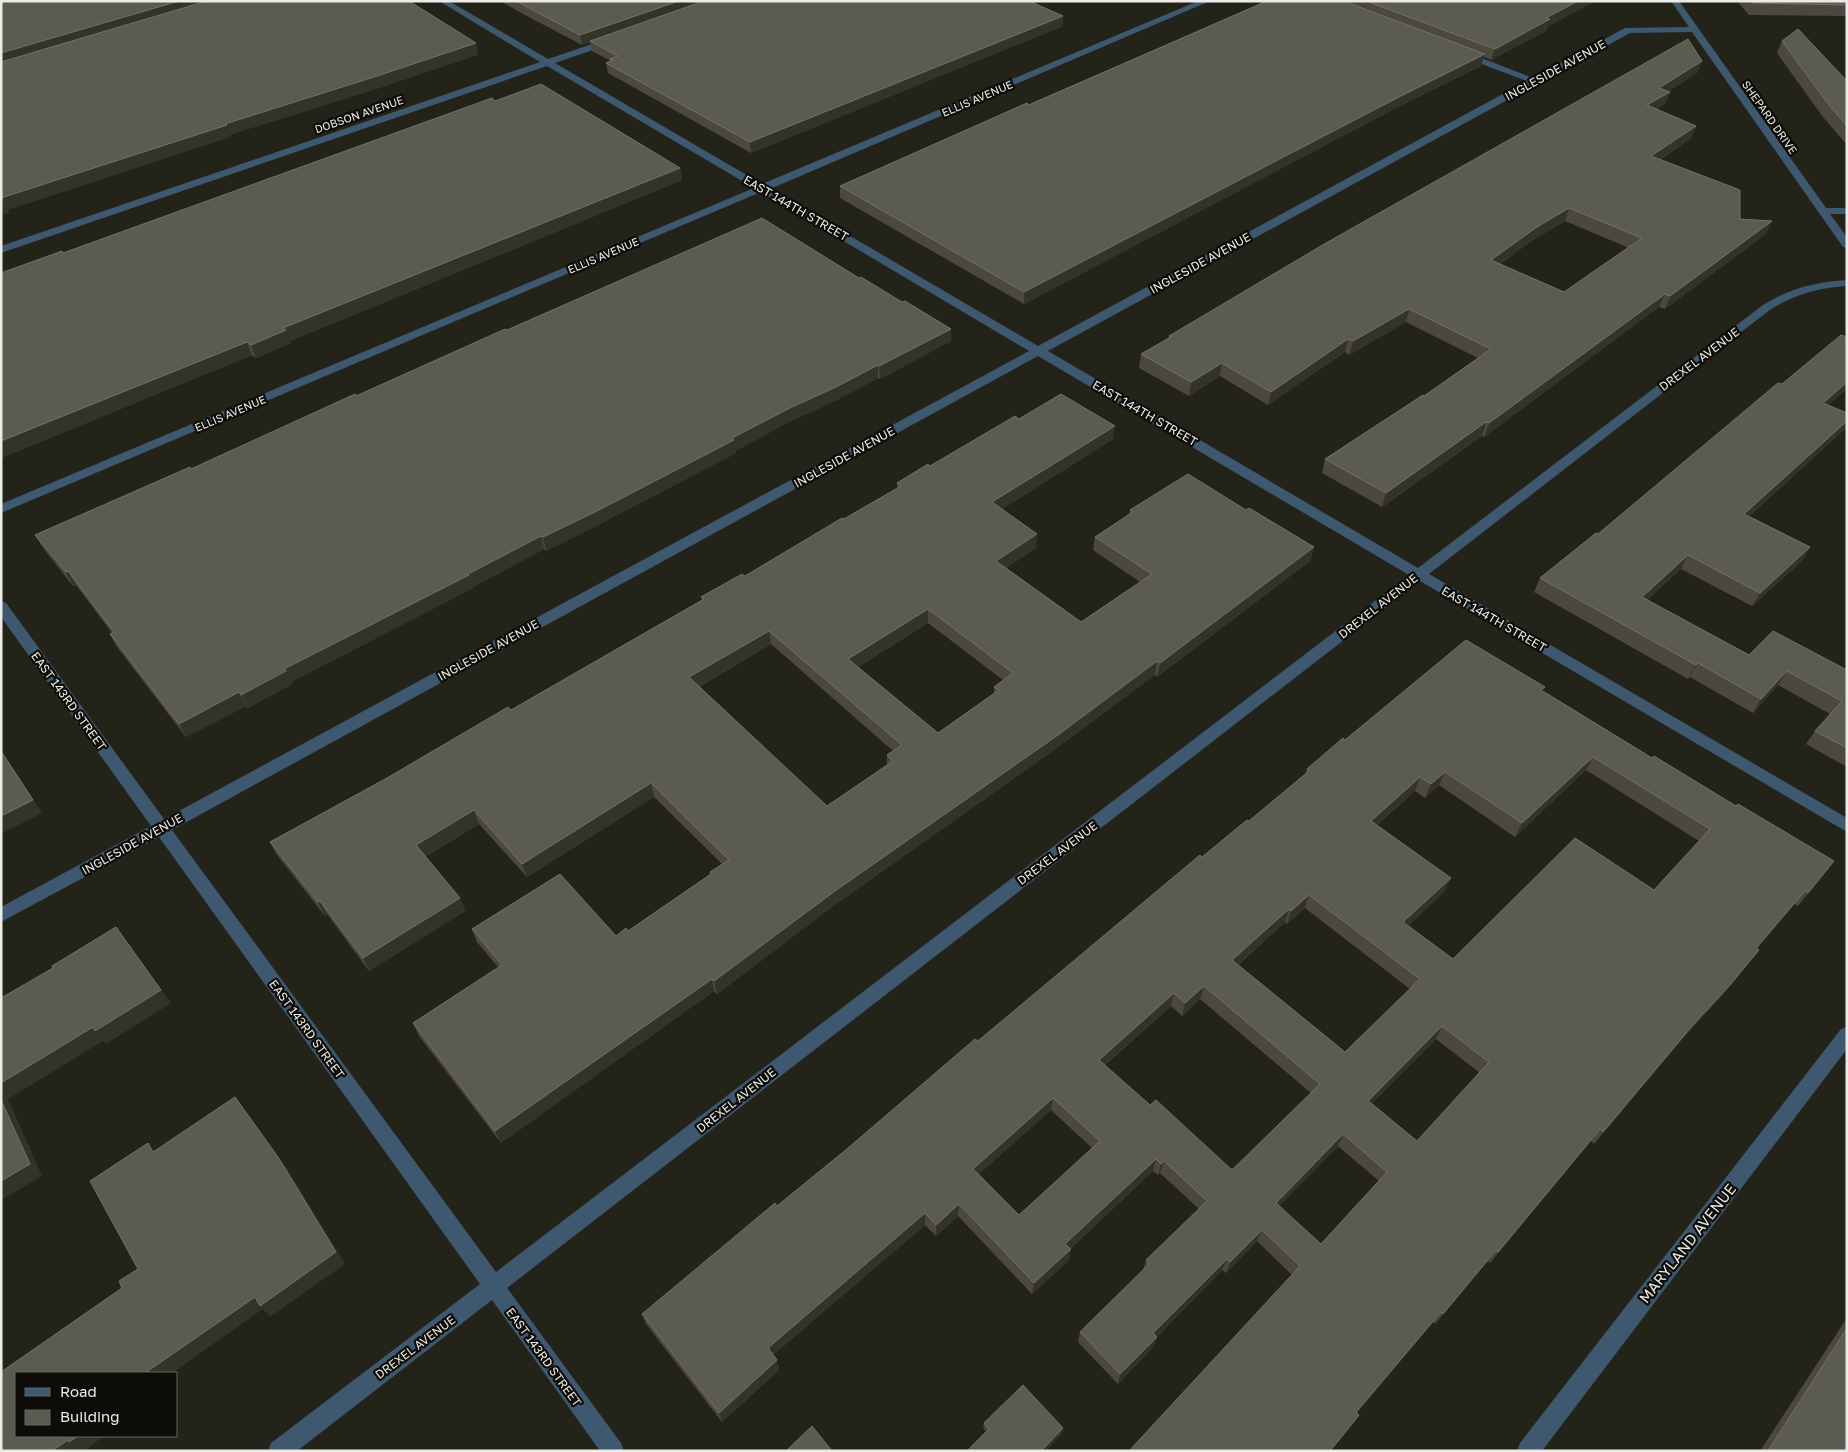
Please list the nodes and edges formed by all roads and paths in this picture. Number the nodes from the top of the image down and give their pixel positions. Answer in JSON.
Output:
{"nodes":[{"id":1,"x":443,"y":1,"type":"edge"},
{"id":2,"x":1206,"y":1,"type":"edge"},
{"id":3,"x":1676,"y":1,"type":"edge"},
{"id":4,"x":1695,"y":28,"type":"junction"},
{"id":5,"x":622,"y":36,"type":"edge"},
{"id":6,"x":1453,"y":51,"type":"edge"},
{"id":7,"x":547,"y":62,"type":"junction"},
{"id":8,"x":1534,"y":81,"type":"junction"},
{"id":9,"x":762,"y":188,"type":"junction"},
{"id":10,"x":1822,"y":211,"type":"junction"},
{"id":11,"x":1847,"y":211,"type":"edge"},
{"id":12,"x":1847,"y":245,"type":"edge"},
{"id":13,"x":1,"y":250,"type":"edge"},
{"id":14,"x":1847,"y":283,"type":"edge"},
{"id":15,"x":1038,"y":351,"type":"junction"},
{"id":16,"x":1,"y":509,"type":"edge"},
{"id":17,"x":1418,"y":574,"type":"junction"},
{"id":18,"x":1,"y":606,"type":"edge"},
{"id":19,"x":1847,"y":826,"type":"edge"},
{"id":20,"x":161,"y":828,"type":"junction"},
{"id":21,"x":1,"y":915,"type":"edge"},
{"id":22,"x":1847,"y":1035,"type":"edge"},
{"id":23,"x":494,"y":1287,"type":"junction"},
{"id":24,"x":279,"y":1451,"type":"edge"},
{"id":25,"x":613,"y":1451,"type":"edge"},
{"id":26,"x":1528,"y":1451,"type":"edge"}],
"edges":[{"from":1,"to":7,"type":"street","name":"EAST 144TH STREET"},
{"from":2,"to":9,"type":"street","name":"ELLIS AVENUE"},
{"from":3,"to":4,"type":"street","name":"SHEPARD DRIVE"},
{"from":4,"to":8,"type":"street","name":"INGLESIDE AVENUE"},
{"from":4,"to":10,"type":"street","name":"SHEPARD DRIVE"},
{"from":5,"to":7,"type":"street","name":"DOBSON AVENUE"},
{"from":6,"to":8,"type":"street"},
{"from":7,"to":9,"type":"street","name":"EAST 144TH STREET"},
{"from":7,"to":13,"type":"street","name":"DOBSON AVENUE"},
{"from":8,"to":15,"type":"street","name":"INGLESIDE AVENUE"},
{"from":9,"to":15,"type":"street","name":"EAST 144TH STREET"},
{"from":9,"to":16,"type":"street","name":"ELLIS AVENUE"},
{"from":10,"to":11,"type":"street"},
{"from":10,"to":12,"type":"street","name":"SHEPARD DRIVE"},
{"from":14,"to":17,"type":"street","name":"DREXEL AVENUE"},
{"from":15,"to":17,"type":"street","name":"EAST 144TH STREET"},
{"from":15,"to":20,"type":"street","name":"INGLESIDE AVENUE"},
{"from":17,"to":19,"type":"street","name":"EAST 144TH STREET"},
{"from":17,"to":23,"type":"street","name":"DREXEL AVENUE"},
{"from":18,"to":20,"type":"street","name":"EAST 143RD STREET"},
{"from":20,"to":21,"type":"street","name":"INGLESIDE AVENUE"},
{"from":20,"to":23,"type":"street","name":"EAST 143RD STREET"},
{"from":22,"to":26,"type":"street","name":"MARYLAND AVENUE"},
{"from":23,"to":24,"type":"street","name":"DREXEL AVENUE"},
{"from":23,"to":25,"type":"street","name":"EAST 143RD STREET"}]}
